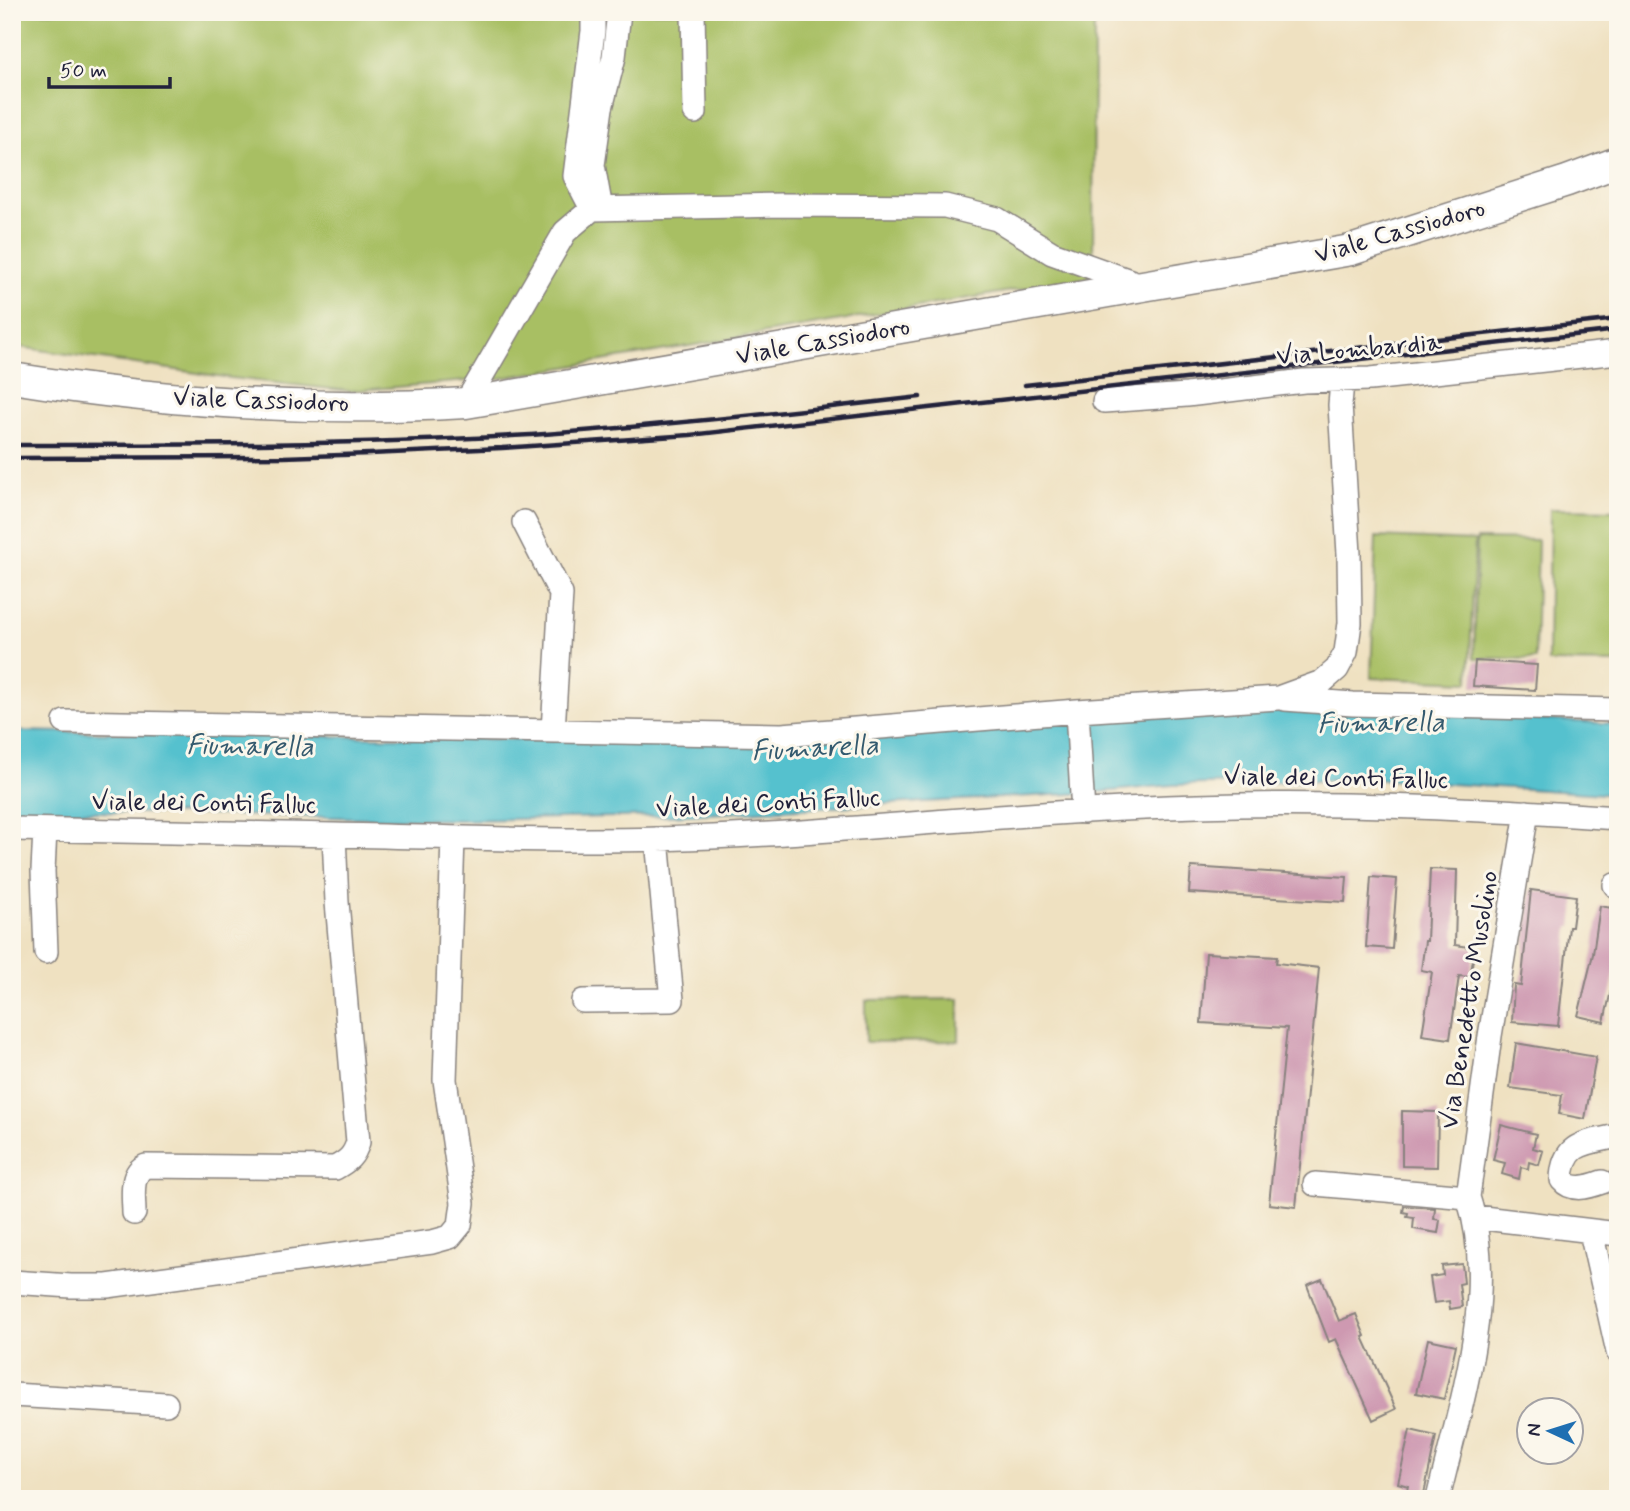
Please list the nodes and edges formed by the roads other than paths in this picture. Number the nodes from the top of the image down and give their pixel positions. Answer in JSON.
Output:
{"nodes":[{"id":1,"x":593,"y":12,"type":"edge"},
{"id":2,"x":619,"y":12,"type":"edge"},
{"id":3,"x":693,"y":12,"type":"edge"},
{"id":4,"x":695,"y":112,"type":"dead end"},
{"id":5,"x":1618,"y":162,"type":"edge"},
{"id":6,"x":596,"y":209,"type":"junction"},
{"id":7,"x":1147,"y":287,"type":"junction"},
{"id":8,"x":1618,"y":352,"type":"edge"},
{"id":9,"x":12,"y":378,"type":"edge"},
{"id":10,"x":1342,"y":382,"type":"junction"},
{"id":11,"x":1104,"y":401,"type":"dead end"},
{"id":12,"x":466,"y":403,"type":"junction"},
{"id":13,"x":524,"y":522,"type":"dead end"},
{"id":14,"x":1278,"y":698,"type":"junction"},
{"id":15,"x":1618,"y":710,"type":"edge"},
{"id":16,"x":1078,"y":714,"type":"junction"},
{"id":17,"x":65,"y":722,"type":"dead end"},
{"id":18,"x":553,"y":731,"type":"junction"},
{"id":19,"x":1083,"y":803,"type":"junction"},
{"id":20,"x":1527,"y":812,"type":"junction"},
{"id":21,"x":1618,"y":818,"type":"edge"},
{"id":22,"x":12,"y":829,"type":"edge"},
{"id":23,"x":45,"y":830,"type":"junction"},
{"id":24,"x":334,"y":835,"type":"junction"},
{"id":25,"x":453,"y":838,"type":"junction"},
{"id":26,"x":657,"y":839,"type":"junction"},
{"id":27,"x":46,"y":952,"type":"dead end"},
{"id":28,"x":583,"y":1000,"type":"dead end"},
{"id":29,"x":1618,"y":1136,"type":"edge"},
{"id":30,"x":1602,"y":1182,"type":"dead end"},
{"id":31,"x":1315,"y":1184,"type":"dead end"},
{"id":32,"x":1472,"y":1207,"type":"junction"},
{"id":33,"x":134,"y":1213,"type":"dead end"},
{"id":34,"x":1591,"y":1232,"type":"junction"},
{"id":35,"x":1618,"y":1234,"type":"edge"},
{"id":36,"x":12,"y":1282,"type":"edge"},
{"id":37,"x":1618,"y":1352,"type":"edge"},
{"id":38,"x":12,"y":1395,"type":"edge"},
{"id":39,"x":166,"y":1404,"type":"dead end"},
{"id":40,"x":1438,"y":1499,"type":"edge"}],
"edges":[{"from":1,"to":6,"type":"street"},
{"from":2,"to":6,"type":"street"},
{"from":3,"to":4,"type":"street"},
{"from":5,"to":7,"type":"main road","name":"Viale Cassiodoro"},
{"from":6,"to":7,"type":"street"},
{"from":6,"to":12,"type":"street"},
{"from":7,"to":12,"type":"main road","name":"Viale Cassiodoro"},
{"from":8,"to":10,"type":"street","name":"Via Lombardia"},
{"from":9,"to":12,"type":"main road","name":"Viale Cassiodoro"},
{"from":10,"to":11,"type":"street","name":"Via Lombardia"},
{"from":10,"to":14,"type":"street"},
{"from":13,"to":18,"type":"street"},
{"from":14,"to":15,"type":"street"},
{"from":14,"to":16,"type":"street"},
{"from":16,"to":18,"type":"street"},
{"from":16,"to":19,"type":"street"},
{"from":17,"to":18,"type":"street"},
{"from":19,"to":20,"type":"street","name":"Viale dei Conti Falluc"},
{"from":19,"to":26,"type":"street","name":"Viale dei Conti Falluc"},
{"from":20,"to":21,"type":"street","name":"Viale dei Conti Falluc"},
{"from":20,"to":32,"type":"street","name":"Via Benedetto Musolino"},
{"from":22,"to":23,"type":"street","name":"Viale dei Conti Falluc"},
{"from":23,"to":24,"type":"street","name":"Viale dei Conti Falluc"},
{"from":23,"to":27,"type":"street"},
{"from":24,"to":25,"type":"street","name":"Viale dei Conti Falluc"},
{"from":24,"to":33,"type":"street"},
{"from":25,"to":26,"type":"street","name":"Viale dei Conti Falluc"},
{"from":25,"to":36,"type":"street"},
{"from":26,"to":28,"type":"street"},
{"from":29,"to":30,"type":"street"},
{"from":31,"to":32,"type":"street"},
{"from":32,"to":34,"type":"street"},
{"from":32,"to":40,"type":"street","name":"Via Benedetto Musolino"},
{"from":34,"to":35,"type":"street"},
{"from":34,"to":37,"type":"street"},
{"from":38,"to":39,"type":"street"}]}
